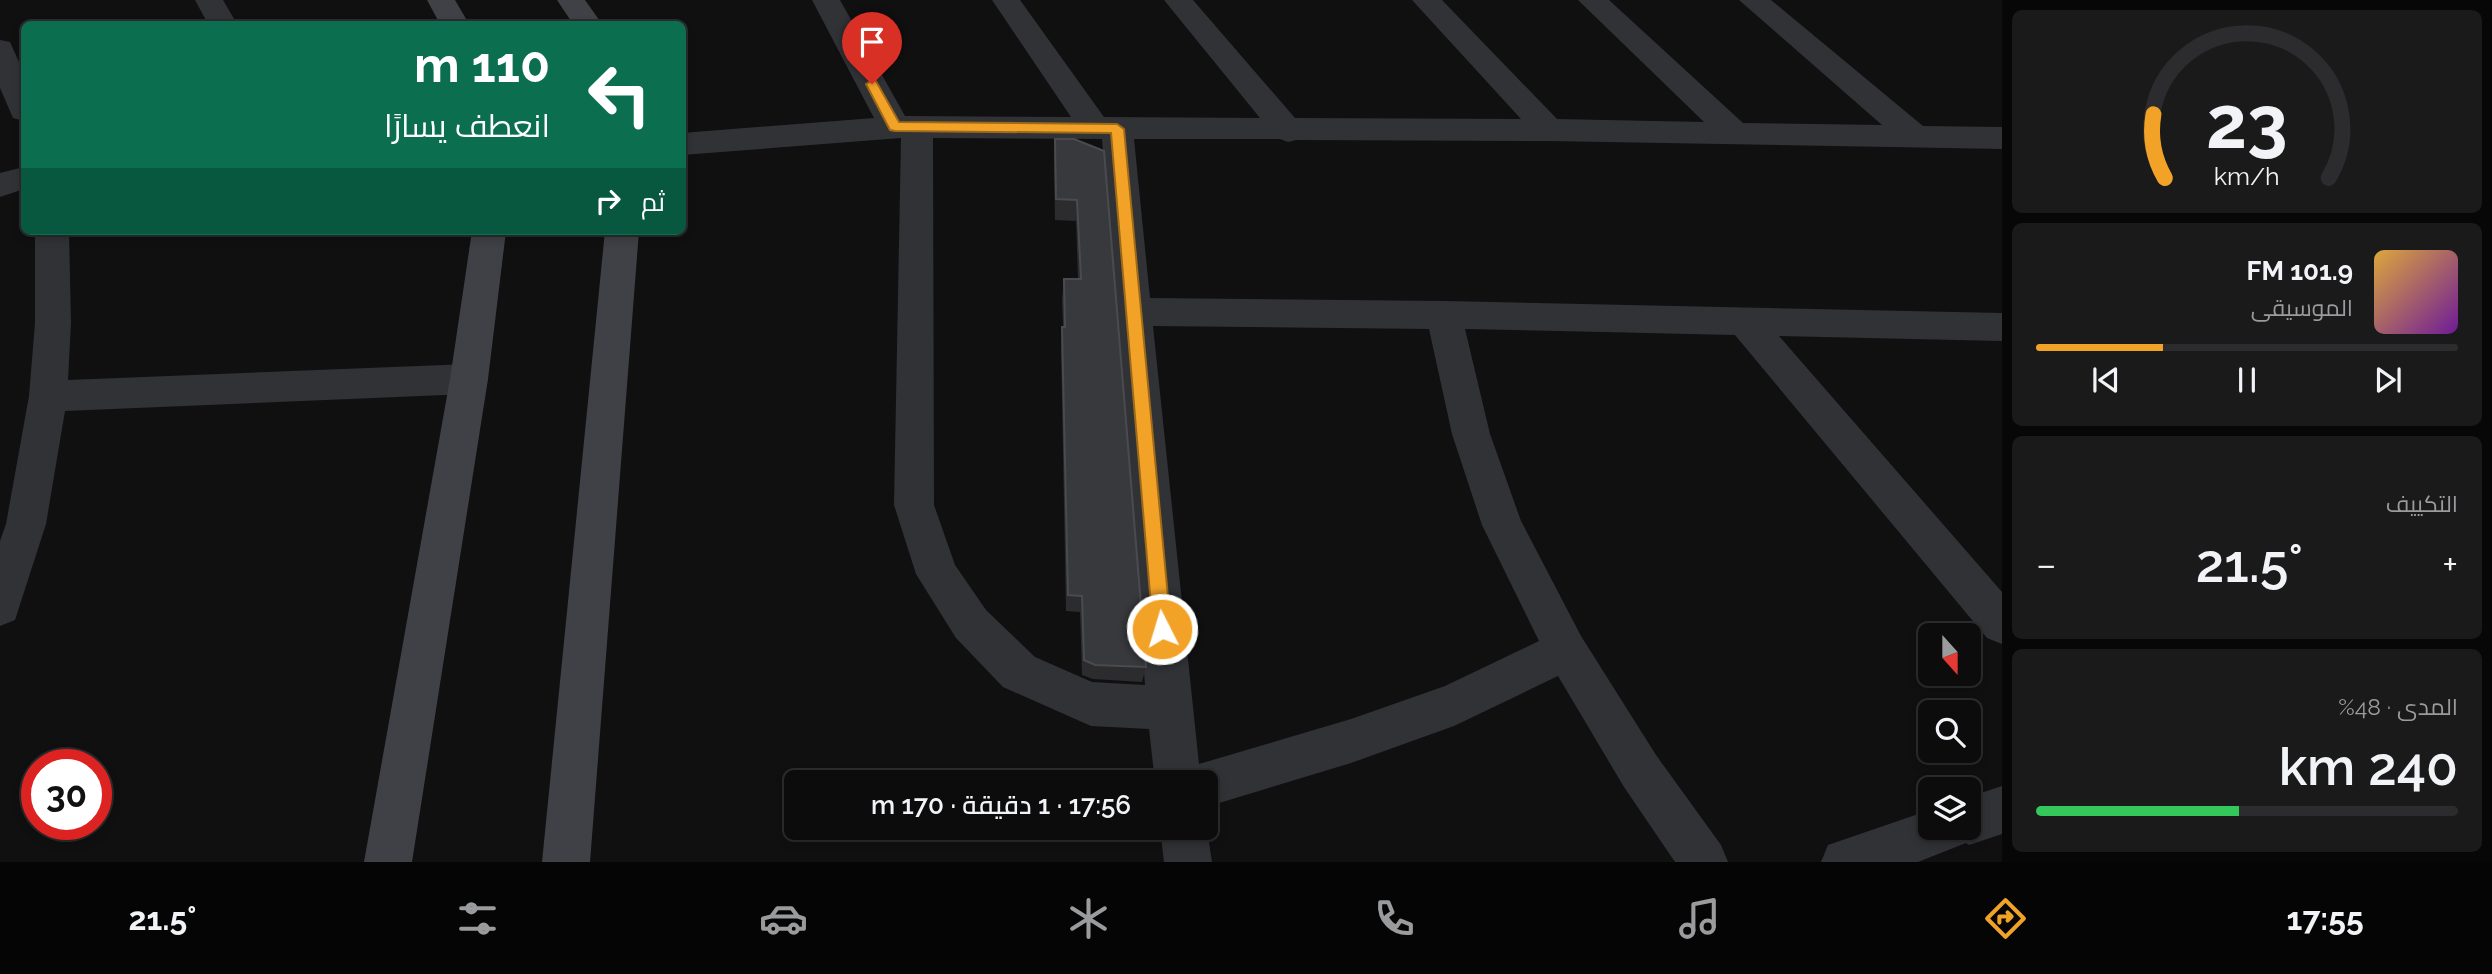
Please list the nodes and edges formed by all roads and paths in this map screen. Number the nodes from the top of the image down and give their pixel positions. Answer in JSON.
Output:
{"nodes":[{"id":1,"x":209,"y":0,"type":"edge"},
{"id":2,"x":441,"y":0,"type":"edge"},
{"id":3,"x":571,"y":0,"type":"edge"},
{"id":4,"x":826,"y":0,"type":"edge"},
{"id":5,"x":1006,"y":0,"type":"edge"},
{"id":6,"x":1178,"y":0,"type":"edge"},
{"id":7,"x":1426,"y":0,"type":"edge"},
{"id":8,"x":1592,"y":0,"type":"edge"},
{"id":9,"x":1753,"y":0,"type":"edge"},
{"id":10,"x":220,"y":21,"type":"edge"},
{"id":11,"x":452,"y":21,"type":"edge"},
{"id":12,"x":585,"y":21,"type":"edge"},
{"id":13,"x":0,"y":49,"type":"edge"},
{"id":14,"x":21,"y":103,"type":"edge"},
{"id":15,"x":906,"y":127,"type":"junction"},
{"id":16,"x":1106,"y":129,"type":"junction"},
{"id":17,"x":1549,"y":130,"type":"junction"},
{"id":18,"x":1288,"y":131,"type":"junction"},
{"id":19,"x":1737,"y":135,"type":"junction"},
{"id":20,"x":1916,"y":137,"type":"junction"},
{"id":21,"x":2002,"y":138,"type":"edge"},
{"id":22,"x":686,"y":144,"type":"edge"},
{"id":23,"x":21,"y":179,"type":"edge"},
{"id":24,"x":0,"y":185,"type":"edge"},
{"id":25,"x":52,"y":235,"type":"edge"},
{"id":26,"x":488,"y":235,"type":"edge"},
{"id":27,"x":622,"y":235,"type":"edge"},
{"id":28,"x":1136,"y":312,"type":"junction"},
{"id":29,"x":1444,"y":315,"type":"junction"},
{"id":30,"x":1745,"y":322,"type":"junction"},
{"id":31,"x":2002,"y":327,"type":"edge"},
{"id":32,"x":470,"y":379,"type":"junction"},
{"id":33,"x":48,"y":396,"type":"junction"},
{"id":34,"x":0,"y":606,"type":"edge"},
{"id":35,"x":2002,"y":624,"type":"edge"},
{"id":36,"x":1566,"y":650,"type":"junction"},
{"id":37,"x":1169,"y":708,"type":"junction"},
{"id":38,"x":1177,"y":770,"type":"edge"},
{"id":39,"x":1218,"y":780,"type":"edge"},
{"id":40,"x":2002,"y":810,"type":"edge"},
{"id":41,"x":1981,"y":817,"type":"edge"},
{"id":42,"x":1918,"y":838,"type":"edge"},
{"id":43,"x":1185,"y":840,"type":"edge"},
{"id":44,"x":388,"y":862,"type":"edge"},
{"id":45,"x":566,"y":862,"type":"edge"},
{"id":46,"x":1188,"y":862,"type":"edge"},
{"id":47,"x":1704,"y":862,"type":"edge"},
{"id":48,"x":1845,"y":862,"type":"edge"}],
"edges":[{"from":1,"to":10,"type":"street"},
{"from":2,"to":11,"type":"street"},
{"from":3,"to":12,"type":"street"},
{"from":4,"to":15,"type":"street"},
{"from":5,"to":16,"type":"street"},
{"from":6,"to":18,"type":"street"},
{"from":7,"to":17,"type":"street"},
{"from":8,"to":19,"type":"street"},
{"from":9,"to":20,"type":"street"},
{"from":13,"to":14,"type":"street"},
{"from":15,"to":16,"type":"street"},
{"from":15,"to":22,"type":"street"},
{"from":15,"to":37,"type":"street"},
{"from":16,"to":18,"type":"street"},
{"from":16,"to":28,"type":"street"},
{"from":17,"to":18,"type":"street"},
{"from":17,"to":19,"type":"street"},
{"from":19,"to":20,"type":"street"},
{"from":20,"to":21,"type":"street"},
{"from":23,"to":24,"type":"street"},
{"from":25,"to":33,"type":"street"},
{"from":26,"to":32,"type":"street"},
{"from":27,"to":45,"type":"street"},
{"from":28,"to":29,"type":"street"},
{"from":28,"to":37,"type":"street"},
{"from":29,"to":30,"type":"street"},
{"from":29,"to":36,"type":"street"},
{"from":30,"to":31,"type":"street"},
{"from":30,"to":35,"type":"street"},
{"from":32,"to":33,"type":"street"},
{"from":32,"to":44,"type":"street"},
{"from":33,"to":34,"type":"street"},
{"from":36,"to":39,"type":"street"},
{"from":36,"to":47,"type":"street"},
{"from":37,"to":38,"type":"street"},
{"from":40,"to":41,"type":"street"},
{"from":42,"to":48,"type":"street"},
{"from":43,"to":46,"type":"street"}]}
